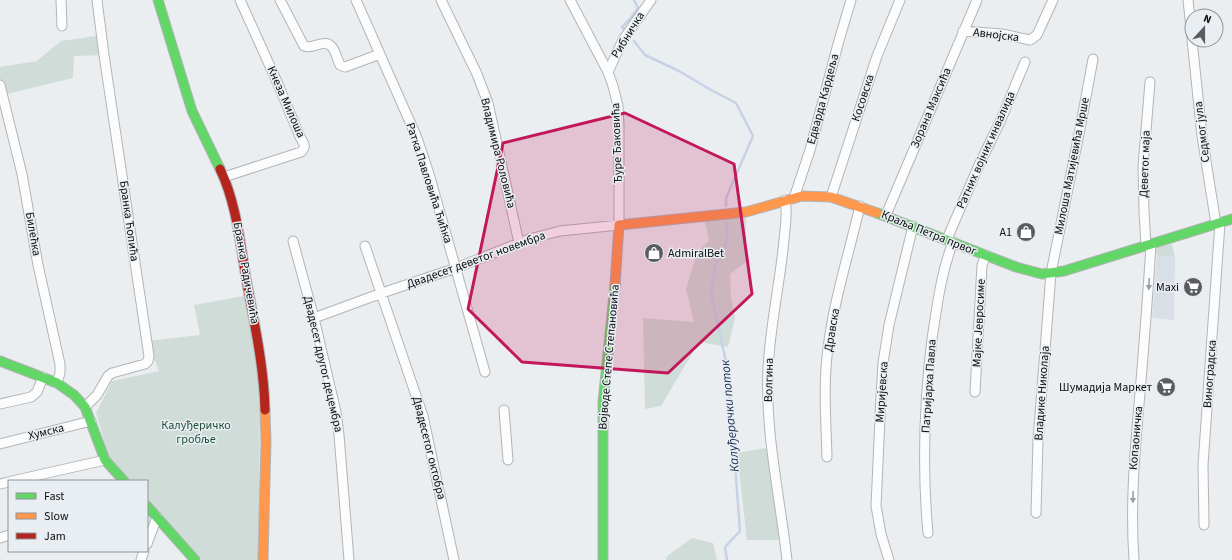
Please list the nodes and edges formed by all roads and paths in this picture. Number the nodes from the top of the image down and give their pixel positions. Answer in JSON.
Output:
{"nodes":[{"id":1,"x":61,"y":0,"type":"edge"},
{"id":2,"x":97,"y":0,"type":"edge"},
{"id":3,"x":158,"y":0,"type":"edge"},
{"id":4,"x":240,"y":0,"type":"edge"},
{"id":5,"x":356,"y":0,"type":"edge"},
{"id":6,"x":441,"y":0,"type":"edge"},
{"id":7,"x":570,"y":0,"type":"edge"},
{"id":8,"x":651,"y":0,"type":"edge"},
{"id":9,"x":851,"y":0,"type":"edge"},
{"id":10,"x":900,"y":0,"type":"edge"},
{"id":11,"x":977,"y":0,"type":"edge"},
{"id":12,"x":1053,"y":0,"type":"edge"},
{"id":13,"x":282,"y":3,"type":"edge"},
{"id":14,"x":62,"y":26,"type":"dead end"},
{"id":15,"x":963,"y":31,"type":"junction"},
{"id":16,"x":1193,"y":48,"type":"edge"},
{"id":17,"x":380,"y":54,"type":"junction"},
{"id":18,"x":1093,"y":59,"type":"dead end"},
{"id":19,"x":1025,"y":62,"type":"dead end"},
{"id":20,"x":608,"y":72,"type":"junction"},
{"id":21,"x":1150,"y":82,"type":"dead end"},
{"id":22,"x":0,"y":85,"type":"edge"},
{"id":23,"x":224,"y":177,"type":"junction"},
{"id":24,"x":831,"y":197,"type":"junction"},
{"id":25,"x":789,"y":199,"type":"junction"},
{"id":26,"x":860,"y":206,"type":"junction"},
{"id":27,"x":886,"y":216,"type":"junction"},
{"id":28,"x":1232,"y":219,"type":"edge"},
{"id":29,"x":1218,"y":223,"type":"junction"},
{"id":30,"x":619,"y":225,"type":"junction"},
{"id":31,"x":913,"y":226,"type":"junction"},
{"id":32,"x":293,"y":241,"type":"dead end"},
{"id":33,"x":950,"y":241,"type":"junction"},
{"id":34,"x":519,"y":243,"type":"junction"},
{"id":35,"x":365,"y":246,"type":"dead end"},
{"id":36,"x":1149,"y":246,"type":"junction"},
{"id":37,"x":986,"y":255,"type":"junction"},
{"id":38,"x":456,"y":268,"type":"junction"},
{"id":39,"x":1051,"y":273,"type":"junction"},
{"id":40,"x":382,"y":293,"type":"junction"},
{"id":41,"x":314,"y":318,"type":"junction"},
{"id":42,"x":0,"y":361,"type":"edge"},
{"id":43,"x":485,"y":372,"type":"dead end"},
{"id":44,"x":43,"y":376,"type":"junction"},
{"id":45,"x":57,"y":383,"type":"junction"},
{"id":46,"x":975,"y":392,"type":"dead end"},
{"id":47,"x":0,"y":404,"type":"edge"},
{"id":48,"x":85,"y":407,"type":"junction"},
{"id":49,"x":504,"y":410,"type":"dead end"},
{"id":50,"x":91,"y":421,"type":"junction"},
{"id":51,"x":0,"y":444,"type":"edge"},
{"id":52,"x":827,"y":458,"type":"dead end"},
{"id":53,"x":105,"y":460,"type":"junction"},
{"id":54,"x":508,"y":460,"type":"dead end"},
{"id":55,"x":16,"y":480,"type":"edge"},
{"id":56,"x":123,"y":480,"type":"edge"},
{"id":57,"x":148,"y":507,"type":"edge"},
{"id":58,"x":1036,"y":513,"type":"dead end"},
{"id":59,"x":157,"y":517,"type":"junction"},
{"id":60,"x":1204,"y":525,"type":"dead end"},
{"id":61,"x":928,"y":533,"type":"dead end"},
{"id":62,"x":148,"y":541,"type":"edge"},
{"id":63,"x":195,"y":560,"type":"edge"},
{"id":64,"x":263,"y":560,"type":"edge"},
{"id":65,"x":349,"y":560,"type":"edge"},
{"id":66,"x":454,"y":560,"type":"edge"},
{"id":67,"x":603,"y":560,"type":"edge"},
{"id":68,"x":787,"y":560,"type":"edge"},
{"id":69,"x":889,"y":560,"type":"edge"},
{"id":70,"x":1134,"y":560,"type":"edge"}],
"edges":[{"from":1,"to":14,"type":"street"},
{"from":2,"to":48,"type":"street","name":"Бранка Ћопића"},
{"from":3,"to":23,"type":"street","name":"Бранка Радичевића"},
{"from":4,"to":23,"type":"street","name":"Кнеза Милоша"},
{"from":5,"to":17,"type":"street","name":"Ратка Павловића Ћићка"},
{"from":6,"to":34,"type":"street","name":"Владимира Роловића"},
{"from":7,"to":20,"type":"street","name":"Ђуре Ђаковића"},
{"from":8,"to":20,"type":"street","name":"Рибничка"},
{"from":9,"to":25,"type":"street","name":"Едварда Кардеља"},
{"from":10,"to":24,"type":"street","name":"Косовска"},
{"from":11,"to":15,"type":"street","name":"Зорана Максића"},
{"from":12,"to":15,"type":"street","name":"Авнојска"},
{"from":13,"to":17,"type":"street"},
{"from":15,"to":27,"type":"street","name":"Зорана Максића"},
{"from":16,"to":29,"type":"street","name":"Седмог јула"},
{"from":17,"to":38,"type":"street","name":"Ратка Павловића Ћићка"},
{"from":18,"to":39,"type":"street","name":"Милоша Матијевића Мрше"},
{"from":19,"to":33,"type":"street","name":"Ратних војних инвалида"},
{"from":20,"to":30,"type":"street","name":"Ђуре Ђаковића"},
{"from":21,"to":36,"type":"street","name":"Деветог маја"},
{"from":22,"to":45,"type":"street","name":"Билећка"},
{"from":23,"to":64,"type":"street","name":"Бранка Радичевића"},
{"from":24,"to":25,"type":"street","name":"Краља Петра првог"},
{"from":24,"to":26,"type":"street","name":"Краља Петра првог"},
{"from":25,"to":30,"type":"street","name":"Краља Петра првог"},
{"from":25,"to":68,"type":"street","name":"Волгина"},
{"from":26,"to":27,"type":"street","name":"Краља Петра првог"},
{"from":26,"to":52,"type":"street","name":"Дравска"},
{"from":27,"to":31,"type":"street","name":"Краља Петра првог"},
{"from":28,"to":29,"type":"street","name":"Краља Петра првог"},
{"from":29,"to":36,"type":"street","name":"Краља Петра првог"},
{"from":29,"to":60,"type":"street","name":"Виноградска"},
{"from":30,"to":34,"type":"street","name":"Двадесет деветог новембра"},
{"from":30,"to":67,"type":"street","name":"Војводе Степе Степановића"},
{"from":31,"to":33,"type":"street","name":"Краља Петра првог"},
{"from":31,"to":69,"type":"street","name":"Миријевска"},
{"from":32,"to":41,"type":"street","name":"Двадесет другог децембра"},
{"from":33,"to":37,"type":"street","name":"Краља Петра првог"},
{"from":33,"to":61,"type":"street","name":"Патријарха Павла"},
{"from":34,"to":38,"type":"street","name":"Двадесет деветог новембра"},
{"from":35,"to":40,"type":"street"},
{"from":36,"to":39,"type":"street","name":"Краља Петра првог"},
{"from":36,"to":70,"type":"street","name":"Копаоничка","one_way":true},
{"from":37,"to":39,"type":"street","name":"Краља Петра првог"},
{"from":37,"to":46,"type":"street","name":"Мајке Јевросиме"},
{"from":38,"to":40,"type":"street","name":"Двадесет деветог новембра"},
{"from":38,"to":43,"type":"street","name":"Ратка Павловића Ћићка"},
{"from":39,"to":58,"type":"street","name":"Владике Николаја"},
{"from":40,"to":41,"type":"street","name":"Двадесет деветог новембра"},
{"from":40,"to":66,"type":"street","name":"Двадесетог октобра"},
{"from":41,"to":65,"type":"street","name":"Двадесет другог децембра"},
{"from":42,"to":44,"type":"street"},
{"from":44,"to":45,"type":"street"},
{"from":44,"to":47,"type":"street"},
{"from":45,"to":48,"type":"street"},
{"from":48,"to":50,"type":"street"},
{"from":49,"to":54,"type":"street"},
{"from":50,"to":51,"type":"street","name":"Хумска"},
{"from":50,"to":53,"type":"street"},
{"from":53,"to":55,"type":"street"},
{"from":53,"to":56,"type":"street"},
{"from":57,"to":59,"type":"street"},
{"from":59,"to":62,"type":"street"},
{"from":59,"to":63,"type":"street"}]}
